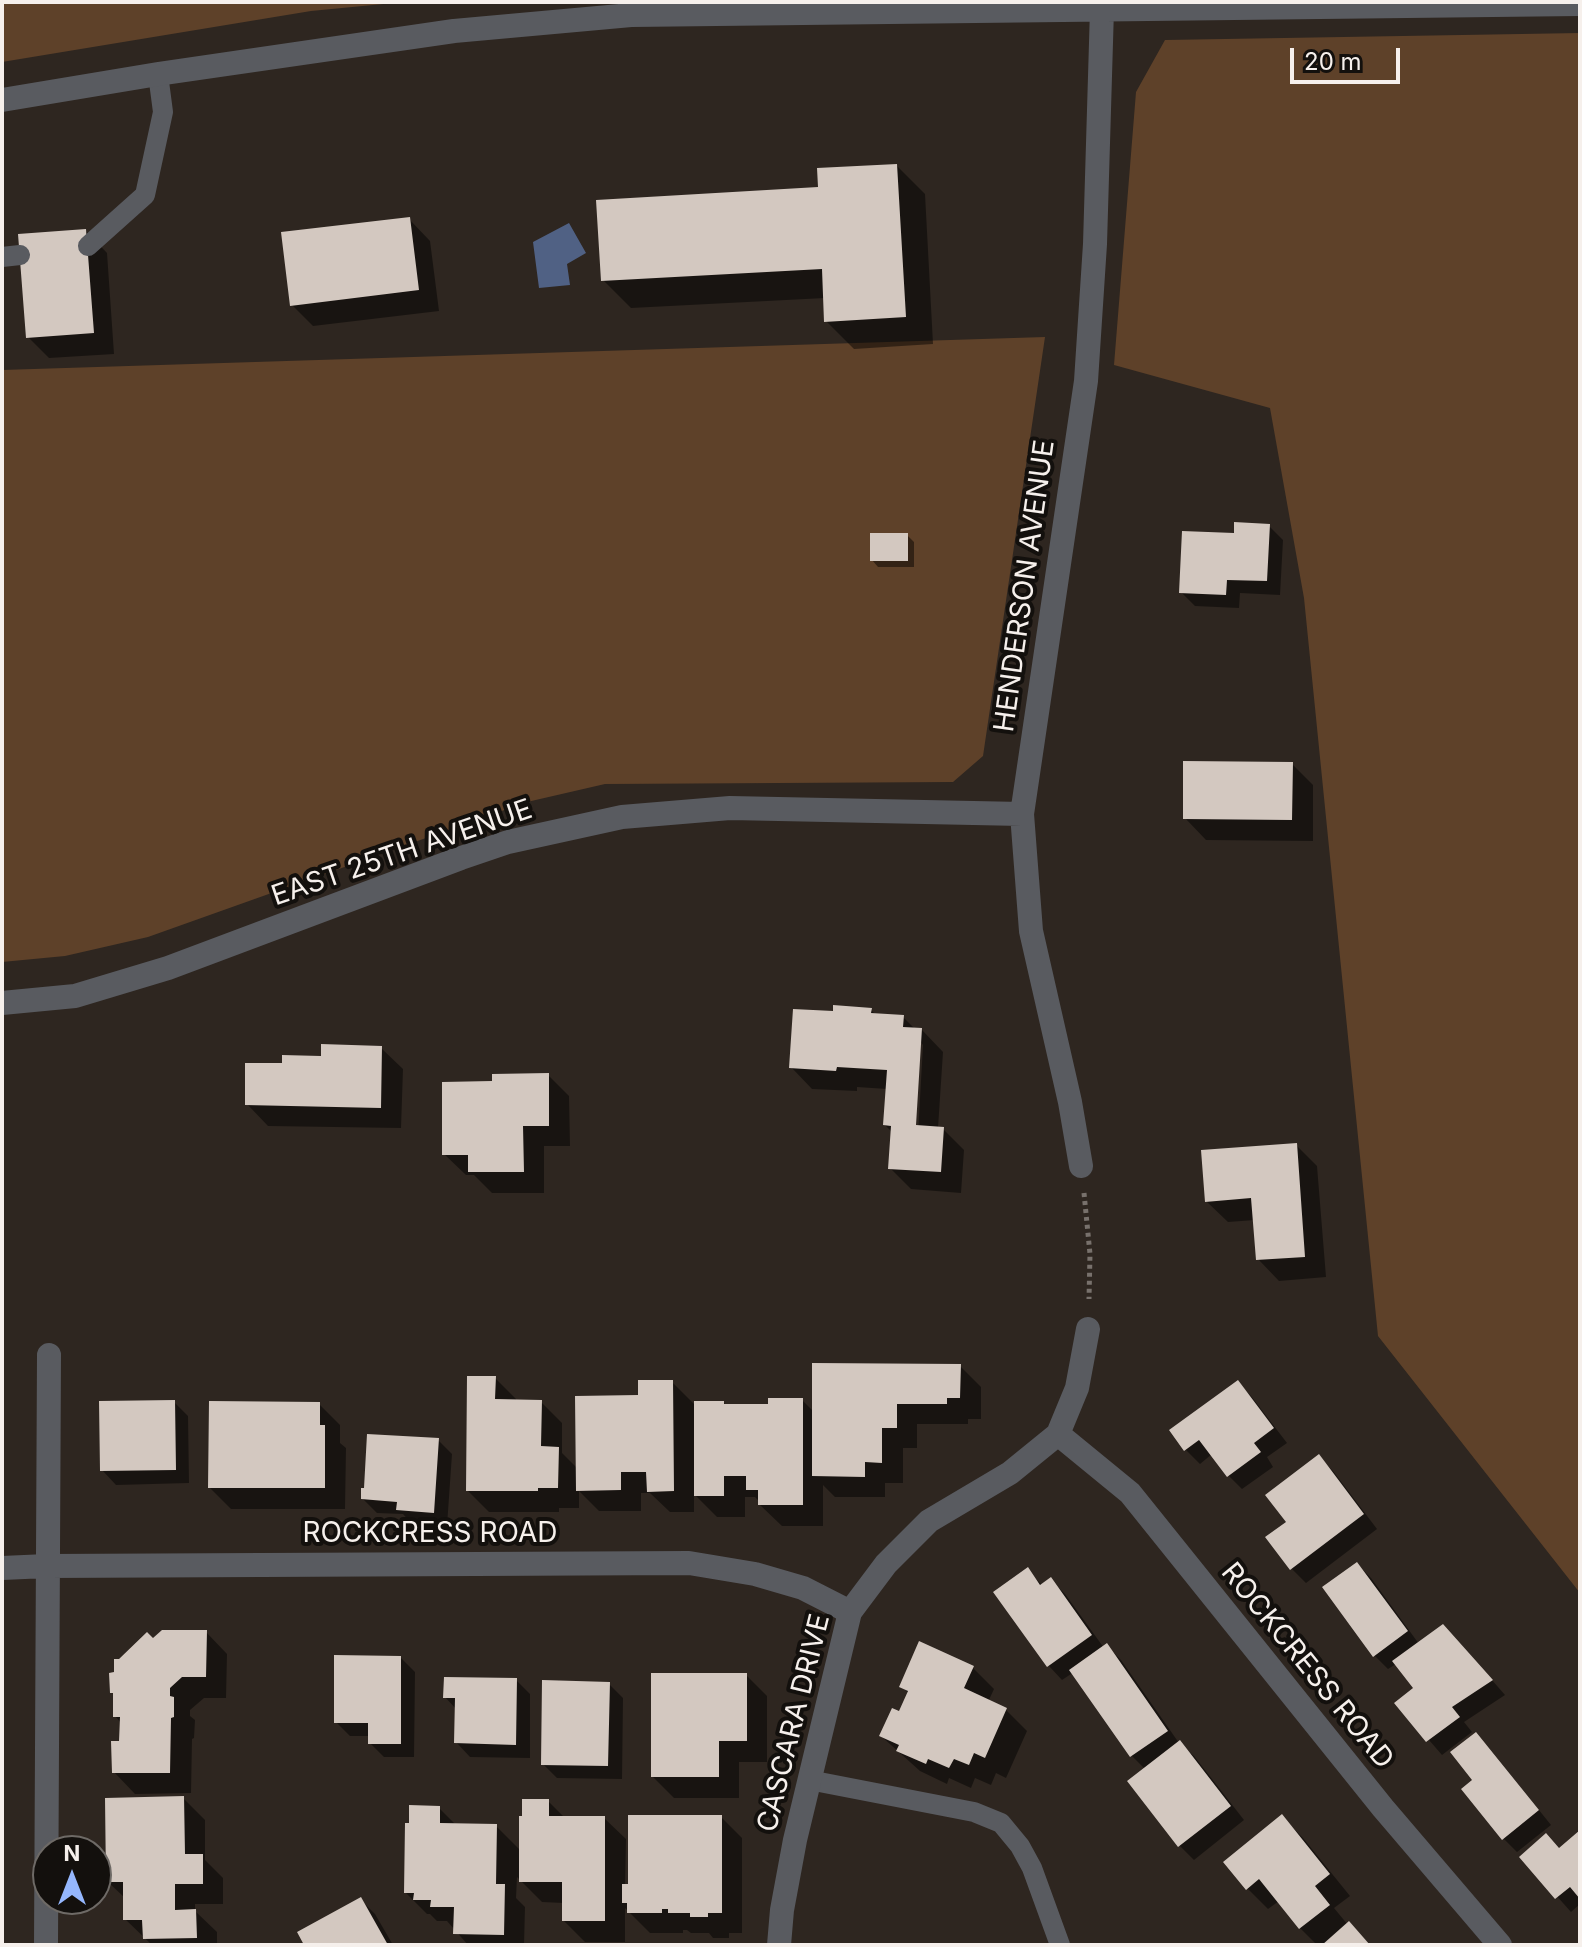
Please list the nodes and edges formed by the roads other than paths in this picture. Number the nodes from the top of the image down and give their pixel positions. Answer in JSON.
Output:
{"nodes":[{"id":1,"x":1580,"y":4,"type":"edge"},
{"id":2,"x":1102,"y":9,"type":"junction"},
{"id":3,"x":158,"y":74,"type":"junction"},
{"id":4,"x":2,"y":100,"type":"edge"},
{"id":5,"x":88,"y":246,"type":"dead end"},
{"id":6,"x":1022,"y":814,"type":"junction"},
{"id":7,"x":2,"y":1003,"type":"edge"},
{"id":8,"x":1081,"y":1166,"type":"road end"},
{"id":9,"x":1089,"y":1318,"type":"road end"},
{"id":10,"x":49,"y":1355,"type":"dead end"},
{"id":11,"x":1058,"y":1434,"type":"junction"},
{"id":12,"x":47,"y":1566,"type":"junction"},
{"id":13,"x":2,"y":1568,"type":"edge"},
{"id":14,"x":850,"y":1612,"type":"junction"},
{"id":15,"x":809,"y":1780,"type":"junction"},
{"id":16,"x":46,"y":1945,"type":"edge"},
{"id":17,"x":779,"y":1945,"type":"edge"},
{"id":18,"x":1060,"y":1945,"type":"edge"},
{"id":19,"x":1500,"y":1945,"type":"edge"}],
"edges":[{"from":1,"to":2,"type":"street"},
{"from":2,"to":3,"type":"street"},
{"from":2,"to":6,"type":"street","name":"HENDERSON AVENUE"},
{"from":3,"to":4,"type":"street"},
{"from":3,"to":5,"type":"lane"},
{"from":6,"to":7,"type":"street","name":"EAST 25TH AVENUE"},
{"from":6,"to":8,"type":"street","name":"HENDERSON AVENUE"},
{"from":9,"to":11,"type":"street","name":"CASCARA DRIVE"},
{"from":10,"to":12,"type":"street"},
{"from":11,"to":14,"type":"street","name":"CASCARA DRIVE"},
{"from":11,"to":19,"type":"street","name":"ROCKCRESS ROAD"},
{"from":12,"to":13,"type":"street","name":"ROCKCRESS ROAD"},
{"from":12,"to":14,"type":"street","name":"ROCKCRESS ROAD"},
{"from":12,"to":16,"type":"street"},
{"from":14,"to":15,"type":"street","name":"CASCARA DRIVE"},
{"from":15,"to":17,"type":"street","name":"CASCARA DRIVE"},
{"from":15,"to":18,"type":"lane"}]}
